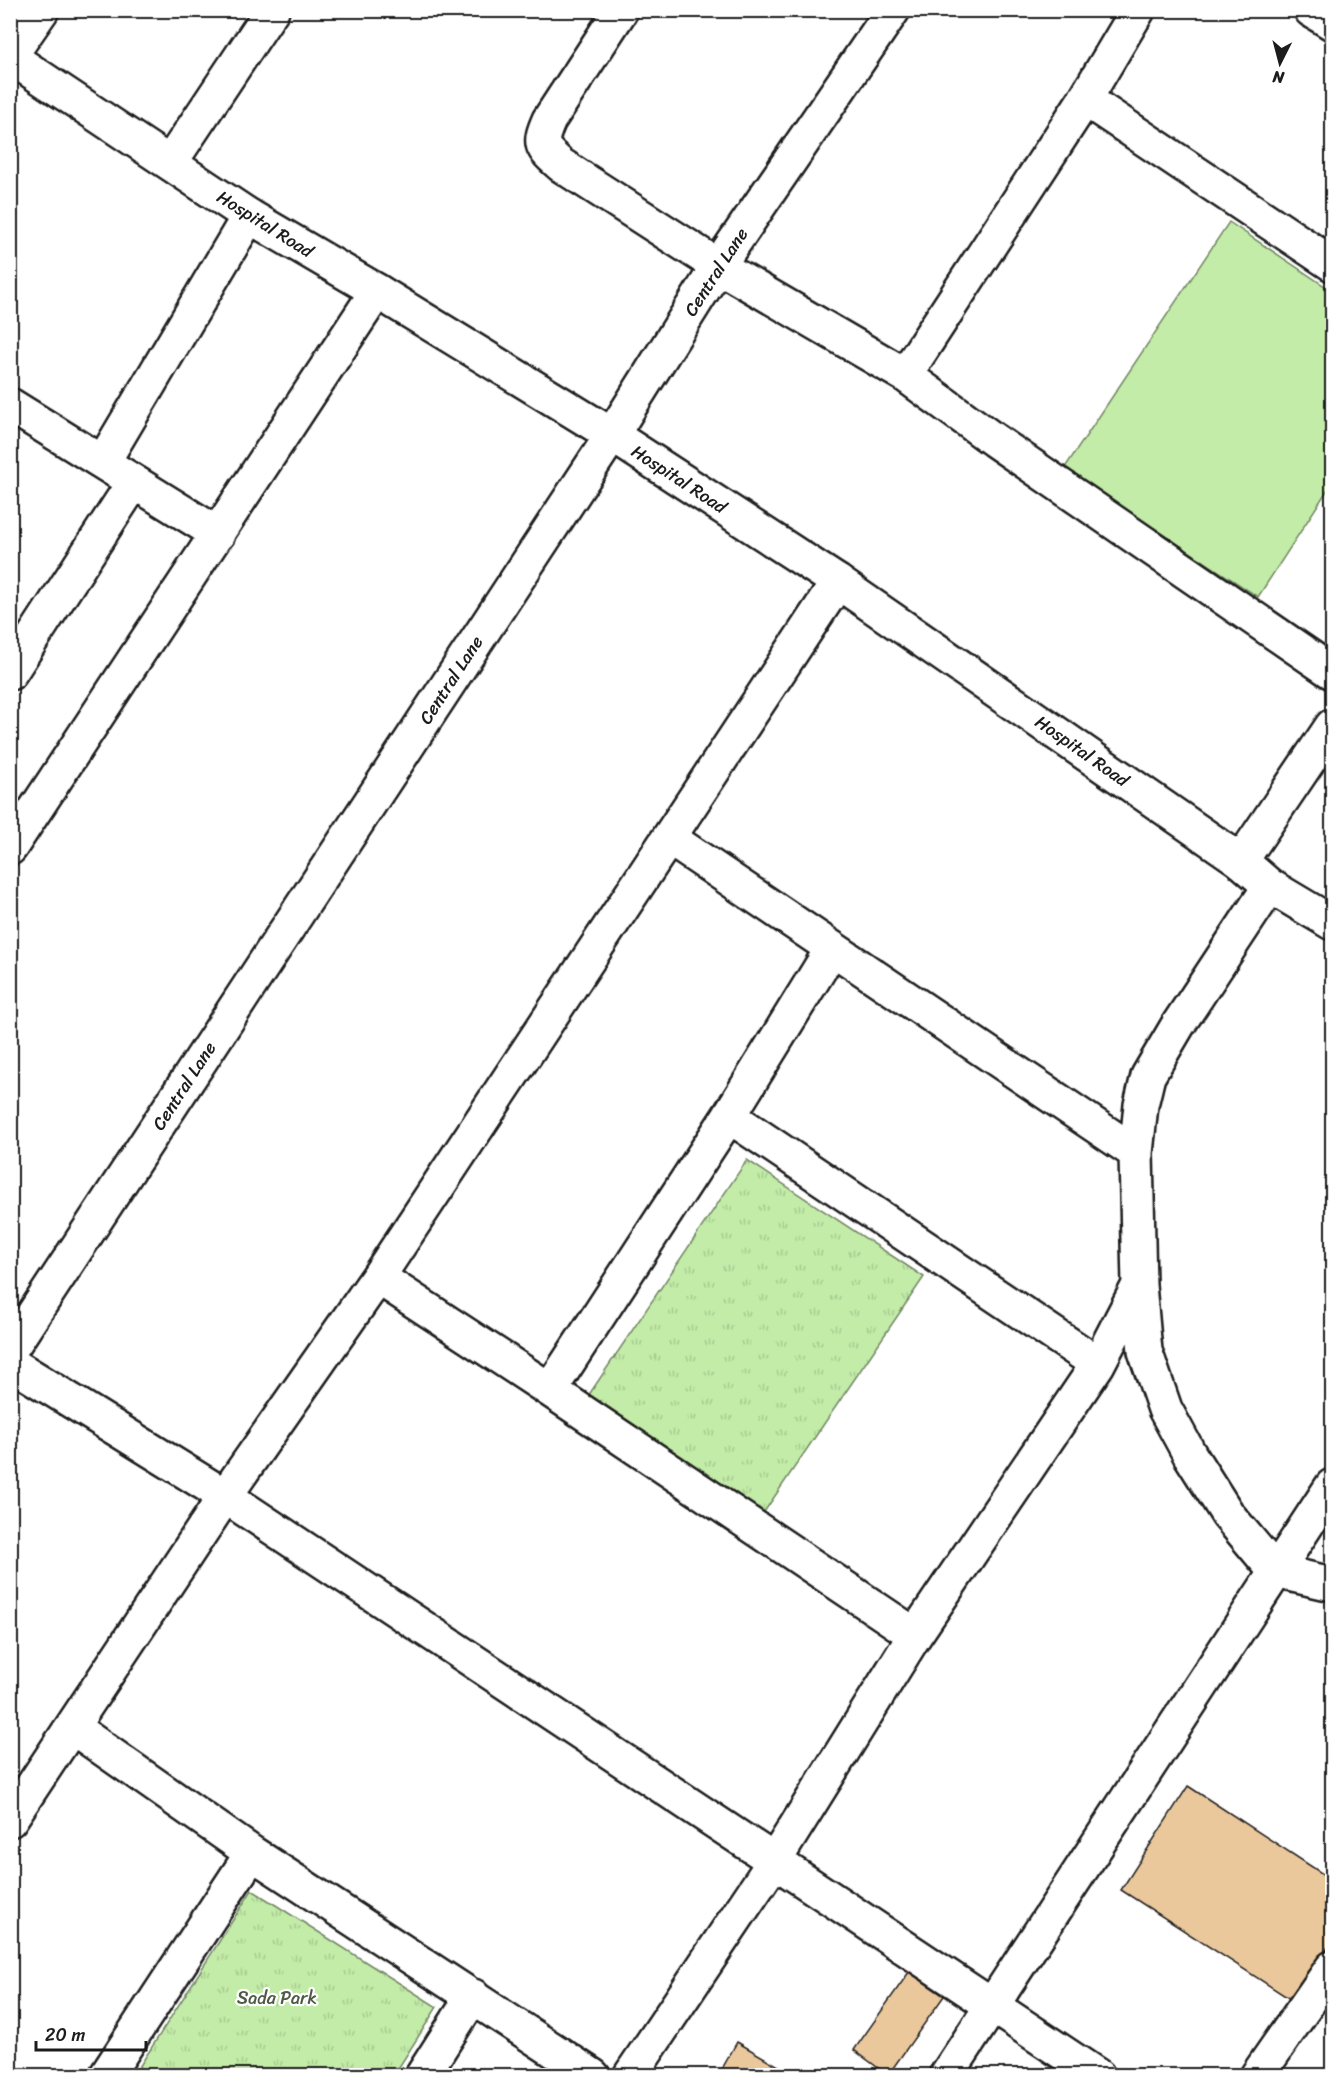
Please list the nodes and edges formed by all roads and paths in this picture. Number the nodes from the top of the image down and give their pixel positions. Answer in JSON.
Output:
{"nodes":[{"id":1,"x":42,"y":10,"type":"edge"},
{"id":2,"x":272,"y":10,"type":"edge"},
{"id":3,"x":621,"y":10,"type":"edge"},
{"id":4,"x":893,"y":10,"type":"edge"},
{"id":5,"x":1138,"y":10,"type":"edge"},
{"id":6,"x":1311,"y":10,"type":"edge"},
{"id":7,"x":1332,"y":23,"type":"edge"},
{"id":8,"x":10,"y":57,"type":"edge"},
{"id":9,"x":1084,"y":99,"type":"junction"},
{"id":10,"x":170,"y":163,"type":"junction"},
{"id":11,"x":249,"y":216,"type":"junction"},
{"id":12,"x":1332,"y":264,"type":"edge"},
{"id":13,"x":718,"y":266,"type":"junction"},
{"id":14,"x":377,"y":291,"type":"junction"},
{"id":15,"x":905,"y":375,"type":"junction"},
{"id":16,"x":10,"y":405,"type":"edge"},
{"id":17,"x":612,"y":435,"type":"junction"},
{"id":18,"x":103,"y":462,"type":"junction"},
{"id":19,"x":134,"y":482,"type":"junction"},
{"id":20,"x":218,"y":534,"type":"junction"},
{"id":21,"x":838,"y":582,"type":"junction"},
{"id":22,"x":1332,"y":672,"type":"edge"},
{"id":23,"x":10,"y":674,"type":"edge"},
{"id":24,"x":1332,"y":726,"type":"edge"},
{"id":25,"x":669,"y":838,"type":"junction"},
{"id":26,"x":10,"y":848,"type":"edge"},
{"id":27,"x":1241,"y":861,"type":"junction"},
{"id":28,"x":1270,"y":886,"type":"junction"},
{"id":29,"x":1332,"y":923,"type":"edge"},
{"id":30,"x":832,"y":949,"type":"junction"},
{"id":31,"x":729,"y":1116,"type":"junction"},
{"id":32,"x":1136,"y":1153,"type":"junction"},
{"id":33,"x":378,"y":1277,"type":"junction"},
{"id":34,"x":1139,"y":1285,"type":"junction"},
{"id":35,"x":10,"y":1350,"type":"edge"},
{"id":36,"x":10,"y":1363,"type":"edge"},
{"id":37,"x":1098,"y":1365,"type":"junction"},
{"id":38,"x":550,"y":1390,"type":"junction"},
{"id":39,"x":1332,"y":1486,"type":"edge"},
{"id":40,"x":225,"y":1496,"type":"junction"},
{"id":41,"x":1275,"y":1570,"type":"junction"},
{"id":42,"x":1332,"y":1584,"type":"edge"},
{"id":43,"x":915,"y":1635,"type":"junction"},
{"id":44,"x":72,"y":1727,"type":"junction"},
{"id":45,"x":10,"y":1820,"type":"edge"},
{"id":46,"x":252,"y":1853,"type":"junction"},
{"id":47,"x":774,"y":1860,"type":"junction"},
{"id":48,"x":1332,"y":1968,"type":"edge"},
{"id":49,"x":473,"y":1996,"type":"junction"},
{"id":50,"x":992,"y":2007,"type":"junction"},
{"id":51,"x":106,"y":2076,"type":"edge"},
{"id":52,"x":422,"y":2076,"type":"edge"},
{"id":53,"x":593,"y":2076,"type":"edge"},
{"id":54,"x":630,"y":2076,"type":"edge"},
{"id":55,"x":946,"y":2076,"type":"edge"},
{"id":56,"x":1098,"y":2076,"type":"edge"},
{"id":57,"x":1257,"y":2076,"type":"edge"}],
"edges":[{"from":1,"to":8,"type":"street"},
{"from":2,"to":10,"type":"street"},
{"from":3,"to":13,"type":"street"},
{"from":4,"to":13,"type":"street","name":"Central Lane"},
{"from":5,"to":9,"type":"street"},
{"from":6,"to":7,"type":"street"},
{"from":8,"to":10,"type":"street","name":"Hospital Road"},
{"from":9,"to":12,"type":"street"},
{"from":9,"to":15,"type":"street"},
{"from":10,"to":11,"type":"street","name":"Hospital Road"},
{"from":11,"to":14,"type":"street","name":"Hospital Road"},
{"from":11,"to":18,"type":"street"},
{"from":13,"to":15,"type":"street"},
{"from":13,"to":17,"type":"street","name":"Central Lane"},
{"from":14,"to":17,"type":"street","name":"Hospital Road"},
{"from":14,"to":20,"type":"street"},
{"from":15,"to":22,"type":"street"},
{"from":16,"to":18,"type":"street"},
{"from":17,"to":21,"type":"street","name":"Hospital Road"},
{"from":17,"to":35,"type":"street","name":"Central Lane"},
{"from":18,"to":19,"type":"street"},
{"from":19,"to":20,"type":"street"},
{"from":19,"to":23,"type":"street"},
{"from":20,"to":26,"type":"street"},
{"from":21,"to":25,"type":"street"},
{"from":21,"to":27,"type":"street","name":"Hospital Road"},
{"from":24,"to":27,"type":"street"},
{"from":25,"to":30,"type":"street"},
{"from":25,"to":33,"type":"street"},
{"from":27,"to":28,"type":"street","name":"Hospital Road"},
{"from":28,"to":29,"type":"street","name":"Hospital Road"},
{"from":28,"to":32,"type":"street"},
{"from":30,"to":31,"type":"street"},
{"from":30,"to":32,"type":"street"},
{"from":31,"to":37,"type":"street"},
{"from":31,"to":38,"type":"street"},
{"from":32,"to":34,"type":"street"},
{"from":33,"to":38,"type":"street"},
{"from":33,"to":40,"type":"street"},
{"from":34,"to":37,"type":"street"},
{"from":34,"to":41,"type":"street"},
{"from":36,"to":40,"type":"street"},
{"from":37,"to":43,"type":"street"},
{"from":38,"to":43,"type":"street"},
{"from":39,"to":41,"type":"street"},
{"from":40,"to":44,"type":"street"},
{"from":40,"to":47,"type":"street"},
{"from":41,"to":42,"type":"street"},
{"from":41,"to":50,"type":"street"},
{"from":43,"to":47,"type":"street"},
{"from":44,"to":45,"type":"street"},
{"from":44,"to":46,"type":"street"},
{"from":46,"to":49,"type":"street"},
{"from":46,"to":51,"type":"street"},
{"from":47,"to":50,"type":"street"},
{"from":47,"to":54,"type":"street"},
{"from":48,"to":57,"type":"street"},
{"from":49,"to":52,"type":"street"},
{"from":49,"to":53,"type":"street"},
{"from":50,"to":55,"type":"street"},
{"from":50,"to":56,"type":"street"}]}
